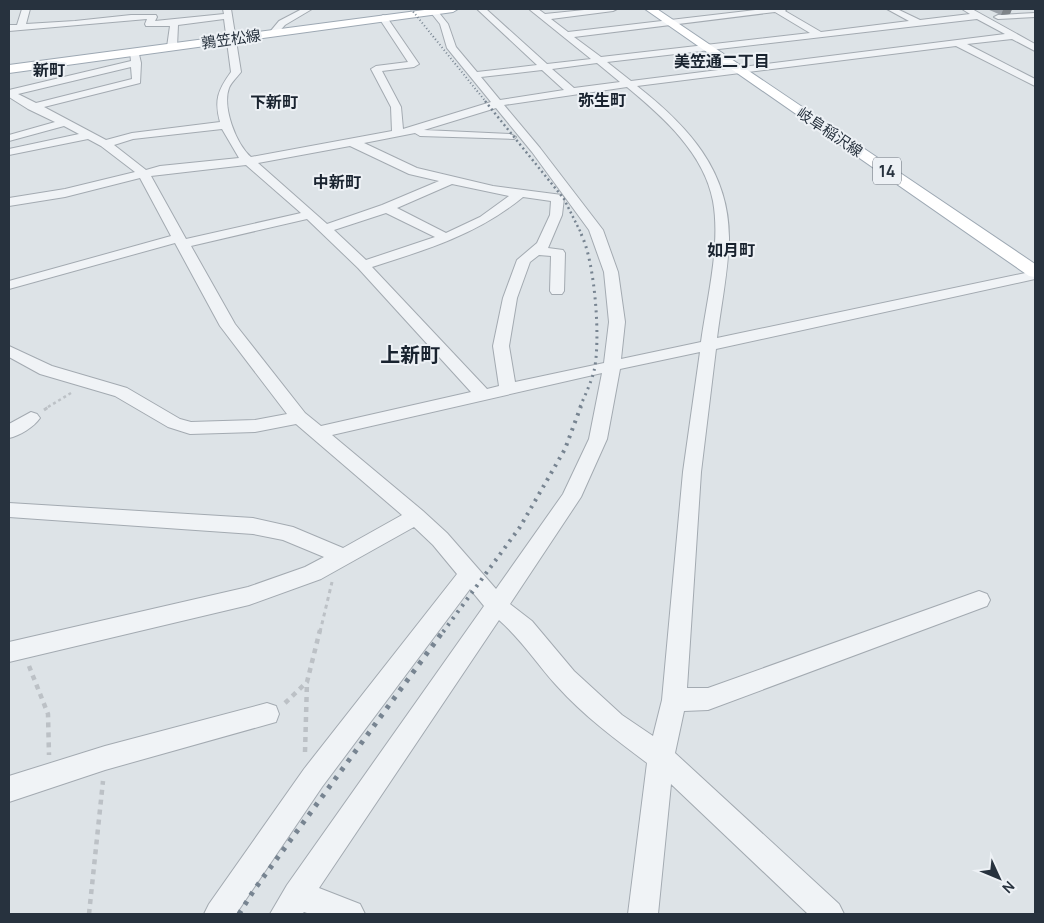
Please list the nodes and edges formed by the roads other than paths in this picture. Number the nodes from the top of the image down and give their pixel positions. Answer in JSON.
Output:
{"nodes":[{"id":1,"x":26,"y":9,"type":"edge"},
{"id":2,"x":308,"y":9,"type":"edge"},
{"id":3,"x":453,"y":9,"type":"edge"},
{"id":4,"x":481,"y":9,"type":"edge"},
{"id":5,"x":533,"y":9,"type":"edge"},
{"id":6,"x":613,"y":9,"type":"edge"},
{"id":7,"x":650,"y":9,"type":"edge"},
{"id":8,"x":778,"y":9,"type":"edge"},
{"id":9,"x":891,"y":9,"type":"edge"},
{"id":10,"x":964,"y":9,"type":"edge"},
{"id":11,"x":433,"y":10,"type":"edge"},
{"id":12,"x":228,"y":12,"type":"edge"},
{"id":13,"x":384,"y":14,"type":"edge"},
{"id":14,"x":1035,"y":15,"type":"edge"},
{"id":15,"x":977,"y":16,"type":"junction"},
{"id":16,"x":544,"y":17,"type":"junction"},
{"id":17,"x":998,"y":17,"type":"dead end"},
{"id":18,"x":917,"y":22,"type":"junction"},
{"id":19,"x":174,"y":23,"type":"junction"},
{"id":20,"x":671,"y":23,"type":"junction"},
{"id":21,"x":22,"y":27,"type":"junction"},
{"id":22,"x":9,"y":28,"type":"edge"},
{"id":23,"x":273,"y":33,"type":"junction"},
{"id":24,"x":818,"y":34,"type":"junction"},
{"id":25,"x":567,"y":35,"type":"junction"},
{"id":26,"x":1014,"y":36,"type":"junction"},
{"id":27,"x":233,"y":38,"type":"junction"},
{"id":28,"x":956,"y":42,"type":"junction"},
{"id":29,"x":172,"y":47,"type":"junction"},
{"id":30,"x":706,"y":47,"type":"junction"},
{"id":31,"x":1035,"y":48,"type":"edge"},
{"id":32,"x":854,"y":55,"type":"junction"},
{"id":33,"x":136,"y":58,"type":"junction"},
{"id":34,"x":598,"y":60,"type":"junction"},
{"id":35,"x":544,"y":66,"type":"junction"},
{"id":36,"x":9,"y":70,"type":"edge"},
{"id":37,"x":739,"y":70,"type":"junction"},
{"id":38,"x":1035,"y":72,"type":"edge"},
{"id":39,"x":1018,"y":74,"type":"junction"},
{"id":40,"x":475,"y":76,"type":"junction"},
{"id":41,"x":1035,"y":83,"type":"edge"},
{"id":42,"x":629,"y":85,"type":"junction"},
{"id":43,"x":572,"y":92,"type":"junction"},
{"id":44,"x":9,"y":93,"type":"edge"},
{"id":45,"x":498,"y":103,"type":"junction"},
{"id":46,"x":32,"y":107,"type":"junction"},
{"id":47,"x":64,"y":123,"type":"junction"},
{"id":48,"x":226,"y":125,"type":"junction"},
{"id":49,"x":402,"y":133,"type":"junction"},
{"id":50,"x":88,"y":136,"type":"junction"},
{"id":51,"x":510,"y":137,"type":"dead end"},
{"id":52,"x":9,"y":138,"type":"edge"},
{"id":53,"x":352,"y":142,"type":"junction"},
{"id":54,"x":105,"y":144,"type":"junction"},
{"id":55,"x":9,"y":152,"type":"edge"},
{"id":56,"x":248,"y":161,"type":"junction"},
{"id":57,"x":143,"y":173,"type":"junction"},
{"id":58,"x":451,"y":180,"type":"junction"},
{"id":59,"x":519,"y":194,"type":"junction"},
{"id":60,"x":9,"y":202,"type":"edge"},
{"id":61,"x":387,"y":208,"type":"junction"},
{"id":62,"x":310,"y":215,"type":"junction"},
{"id":63,"x":324,"y":229,"type":"junction"},
{"id":64,"x":446,"y":238,"type":"junction"},
{"id":65,"x":182,"y":241,"type":"junction"},
{"id":66,"x":537,"y":251,"type":"junction"},
{"id":67,"x":362,"y":265,"type":"junction"},
{"id":68,"x":1035,"y":274,"type":"edge"},
{"id":69,"x":9,"y":285,"type":"edge"},
{"id":70,"x":557,"y":291,"type":"dead end"},
{"id":71,"x":710,"y":345,"type":"junction"},
{"id":72,"x":9,"y":350,"type":"edge"},
{"id":73,"x":612,"y":366,"type":"junction"},
{"id":74,"x":508,"y":389,"type":"junction"},
{"id":75,"x":483,"y":395,"type":"junction"},
{"id":76,"x":299,"y":417,"type":"junction"},
{"id":77,"x":31,"y":418,"type":"road end"},
{"id":78,"x":9,"y":432,"type":"edge"},
{"id":79,"x":316,"y":433,"type":"junction"},
{"id":80,"x":9,"y":510,"type":"edge"},
{"id":81,"x":416,"y":516,"type":"junction"},
{"id":82,"x":334,"y":562,"type":"junction"},
{"id":83,"x":469,"y":574,"type":"junction"},
{"id":84,"x":979,"y":600,"type":"dead end"},
{"id":85,"x":496,"y":605,"type":"junction"},
{"id":86,"x":14,"y":650,"type":"edge"},
{"id":87,"x":674,"y":700,"type":"junction"},
{"id":88,"x":267,"y":714,"type":"road end"},
{"id":89,"x":661,"y":757,"type":"junction"},
{"id":90,"x":9,"y":789,"type":"edge"},
{"id":91,"x":291,"y":905,"type":"edge"},
{"id":92,"x":219,"y":914,"type":"edge"},
{"id":93,"x":350,"y":914,"type":"edge"},
{"id":94,"x":643,"y":914,"type":"edge"},
{"id":95,"x":829,"y":914,"type":"edge"}],
"edges":[{"from":1,"to":21,"type":"street"},
{"from":2,"to":23,"type":"street"},
{"from":3,"to":11,"type":"main road","name":"鶉笠松線"},
{"from":4,"to":35,"type":"street"},
{"from":5,"to":16,"type":"street"},
{"from":6,"to":16,"type":"street"},
{"from":7,"to":20,"type":"main road","name":"岐阜稲沢線","number":"14"},
{"from":8,"to":20,"type":"street"},
{"from":8,"to":24,"type":"street"},
{"from":9,"to":18,"type":"street"},
{"from":10,"to":15,"type":"street"},
{"from":11,"to":13,"type":"main road","name":"鶉笠松線"},
{"from":11,"to":40,"type":"street"},
{"from":12,"to":19,"type":"street"},
{"from":12,"to":27,"type":"street"},
{"from":13,"to":23,"type":"main road","name":"鶉笠松線"},
{"from":13,"to":49,"type":"street"},
{"from":14,"to":17,"type":"street"},
{"from":15,"to":18,"type":"street"},
{"from":15,"to":26,"type":"street"},
{"from":16,"to":25,"type":"street"},
{"from":18,"to":24,"type":"street"},
{"from":18,"to":28,"type":"street"},
{"from":19,"to":21,"type":"street"},
{"from":19,"to":29,"type":"street"},
{"from":20,"to":25,"type":"street"},
{"from":20,"to":30,"type":"main road","name":"岐阜稲沢線","number":"14"},
{"from":21,"to":22,"type":"street"},
{"from":23,"to":27,"type":"main road","name":"鶉笠松線"},
{"from":24,"to":30,"type":"street"},
{"from":24,"to":32,"type":"street"},
{"from":25,"to":34,"type":"street"},
{"from":26,"to":28,"type":"street"},
{"from":26,"to":31,"type":"street"},
{"from":27,"to":29,"type":"main road","name":"鶉笠松線"},
{"from":27,"to":48,"type":"street"},
{"from":28,"to":32,"type":"street"},
{"from":28,"to":39,"type":"street"},
{"from":29,"to":33,"type":"main road","name":"鶉笠松線"},
{"from":30,"to":34,"type":"street"},
{"from":30,"to":37,"type":"main road","name":"岐阜稲沢線","number":"14"},
{"from":32,"to":37,"type":"street"},
{"from":33,"to":36,"type":"main road","name":"鶉笠松線"},
{"from":33,"to":44,"type":"street"},
{"from":33,"to":46,"type":"street"},
{"from":34,"to":35,"type":"street"},
{"from":34,"to":42,"type":"street"},
{"from":35,"to":40,"type":"street"},
{"from":35,"to":43,"type":"street"},
{"from":37,"to":42,"type":"street"},
{"from":37,"to":68,"type":"main road","name":"岐阜稲沢線","number":"14"},
{"from":38,"to":39,"type":"street"},
{"from":39,"to":41,"type":"street"},
{"from":40,"to":45,"type":"street"},
{"from":42,"to":43,"type":"street"},
{"from":42,"to":71,"type":"street"},
{"from":43,"to":45,"type":"street"},
{"from":44,"to":46,"type":"street"},
{"from":45,"to":49,"type":"street"},
{"from":45,"to":73,"type":"street"},
{"from":46,"to":47,"type":"street"},
{"from":47,"to":50,"type":"street"},
{"from":47,"to":52,"type":"street"},
{"from":48,"to":54,"type":"street"},
{"from":48,"to":56,"type":"street"},
{"from":49,"to":51,"type":"street"},
{"from":49,"to":53,"type":"street"},
{"from":50,"to":54,"type":"street"},
{"from":50,"to":55,"type":"street"},
{"from":53,"to":56,"type":"street"},
{"from":53,"to":58,"type":"street"},
{"from":54,"to":57,"type":"street"},
{"from":56,"to":57,"type":"street"},
{"from":56,"to":62,"type":"street"},
{"from":57,"to":60,"type":"street"},
{"from":57,"to":65,"type":"street"},
{"from":58,"to":59,"type":"street"},
{"from":58,"to":61,"type":"street"},
{"from":59,"to":64,"type":"street"},
{"from":59,"to":66,"type":"street"},
{"from":61,"to":63,"type":"street"},
{"from":61,"to":64,"type":"street"},
{"from":62,"to":63,"type":"street"},
{"from":62,"to":65,"type":"street"},
{"from":63,"to":67,"type":"street"},
{"from":64,"to":67,"type":"street"},
{"from":65,"to":69,"type":"street"},
{"from":65,"to":76,"type":"street"},
{"from":66,"to":70,"type":"street"},
{"from":66,"to":74,"type":"street"},
{"from":67,"to":75,"type":"street"},
{"from":68,"to":71,"type":"street"},
{"from":71,"to":73,"type":"street"},
{"from":71,"to":87,"type":"street"},
{"from":72,"to":76,"type":"street"},
{"from":73,"to":74,"type":"street"},
{"from":73,"to":85,"type":"street"},
{"from":74,"to":75,"type":"street"},
{"from":75,"to":79,"type":"street"},
{"from":76,"to":79,"type":"street"},
{"from":77,"to":78,"type":"street"},
{"from":79,"to":81,"type":"street"},
{"from":80,"to":82,"type":"street"},
{"from":81,"to":82,"type":"street"},
{"from":81,"to":83,"type":"street"},
{"from":82,"to":86,"type":"street"},
{"from":83,"to":85,"type":"street"},
{"from":83,"to":92,"type":"street"},
{"from":84,"to":87,"type":"street"},
{"from":85,"to":89,"type":"street"},
{"from":85,"to":91,"type":"street"},
{"from":87,"to":89,"type":"street"},
{"from":88,"to":90,"type":"street"},
{"from":89,"to":94,"type":"street"},
{"from":89,"to":95,"type":"street"},
{"from":91,"to":93,"type":"street"}]}
